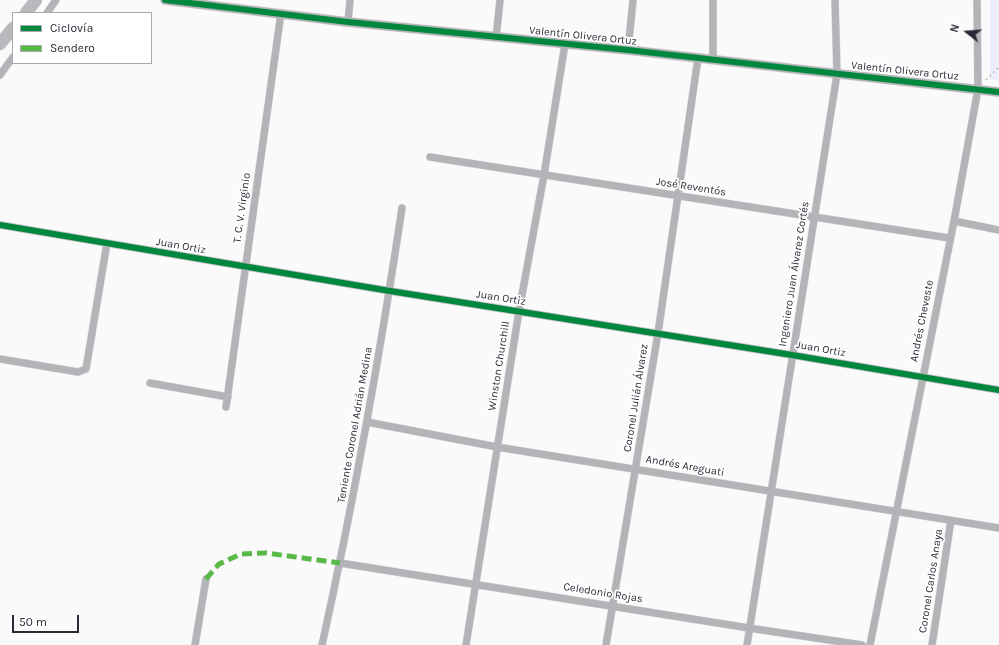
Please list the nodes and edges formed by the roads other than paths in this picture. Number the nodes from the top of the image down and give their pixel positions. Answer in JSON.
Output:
{"nodes":[{"id":1,"x":36,"y":0,"type":"edge"},
{"id":2,"x":56,"y":0,"type":"edge"},
{"id":3,"x":165,"y":0,"type":"edge"},
{"id":4,"x":350,"y":0,"type":"edge"},
{"id":5,"x":500,"y":0,"type":"edge"},
{"id":6,"x":633,"y":0,"type":"edge"},
{"id":7,"x":713,"y":0,"type":"edge"},
{"id":8,"x":836,"y":0,"type":"edge"},
{"id":9,"x":977,"y":0,"type":"edge"},
{"id":10,"x":27,"y":12,"type":"edge"},
{"id":11,"x":48,"y":12,"type":"edge"},
{"id":12,"x":281,"y":13,"type":"junction"},
{"id":13,"x":348,"y":22,"type":"junction"},
{"id":14,"x":12,"y":29,"type":"edge"},
{"id":15,"x":496,"y":38,"type":"junction"},
{"id":16,"x":0,"y":44,"type":"edge"},
{"id":17,"x":565,"y":44,"type":"junction"},
{"id":18,"x":628,"y":50,"type":"junction"},
{"id":19,"x":12,"y":58,"type":"edge"},
{"id":20,"x":698,"y":58,"type":"junction"},
{"id":21,"x":713,"y":60,"type":"junction"},
{"id":22,"x":0,"y":74,"type":"edge"},
{"id":23,"x":837,"y":74,"type":"junction"},
{"id":24,"x":978,"y":89,"type":"junction"},
{"id":25,"x":999,"y":92,"type":"edge"},
{"id":26,"x":430,"y":157,"type":"dead end"},
{"id":27,"x":544,"y":175,"type":"junction"},
{"id":28,"x":679,"y":196,"type":"junction"},
{"id":29,"x":402,"y":208,"type":"dead end"},
{"id":30,"x":815,"y":218,"type":"junction"},
{"id":31,"x":954,"y":221,"type":"junction"},
{"id":32,"x":0,"y":225,"type":"edge"},
{"id":33,"x":999,"y":230,"type":"edge"},
{"id":34,"x":949,"y":238,"type":"junction"},
{"id":35,"x":107,"y":244,"type":"junction"},
{"id":36,"x":245,"y":267,"type":"junction"},
{"id":37,"x":390,"y":291,"type":"junction"},
{"id":38,"x":519,"y":311,"type":"junction"},
{"id":39,"x":658,"y":333,"type":"junction"},
{"id":40,"x":792,"y":355,"type":"junction"},
{"id":41,"x":0,"y":359,"type":"edge"},
{"id":42,"x":922,"y":377,"type":"junction"},
{"id":43,"x":150,"y":383,"type":"dead end"},
{"id":44,"x":999,"y":390,"type":"edge"},
{"id":45,"x":228,"y":398,"type":"junction"},
{"id":46,"x":226,"y":407,"type":"dead end"},
{"id":47,"x":367,"y":422,"type":"junction"},
{"id":48,"x":497,"y":447,"type":"junction"},
{"id":49,"x":636,"y":469,"type":"junction"},
{"id":50,"x":770,"y":492,"type":"junction"},
{"id":51,"x":896,"y":511,"type":"junction"},
{"id":52,"x":952,"y":520,"type":"junction"},
{"id":53,"x":999,"y":528,"type":"edge"},
{"id":54,"x":340,"y":563,"type":"junction"},
{"id":55,"x":206,"y":579,"type":"dead end"},
{"id":56,"x":476,"y":584,"type":"junction"},
{"id":57,"x":613,"y":606,"type":"junction"},
{"id":58,"x":749,"y":628,"type":"junction"},
{"id":59,"x":195,"y":645,"type":"edge"},
{"id":60,"x":322,"y":645,"type":"edge"},
{"id":61,"x":466,"y":645,"type":"edge"},
{"id":62,"x":606,"y":645,"type":"edge"},
{"id":63,"x":746,"y":645,"type":"edge"},
{"id":64,"x":862,"y":645,"type":"edge"},
{"id":65,"x":870,"y":645,"type":"edge"},
{"id":66,"x":932,"y":645,"type":"edge"}],
"edges":[{"from":1,"to":10,"type":"highway"},
{"from":2,"to":11,"type":"street"},
{"from":3,"to":12,"type":"street","name":"Valentín Olivera Ortuz"},
{"from":4,"to":13,"type":"street"},
{"from":5,"to":15,"type":"street"},
{"from":6,"to":18,"type":"street"},
{"from":7,"to":21,"type":"street"},
{"from":8,"to":23,"type":"street","name":"Ingeniero Juan Álvarez Cortés"},
{"from":9,"to":24,"type":"street","name":"Andrés Cheveste"},
{"from":12,"to":13,"type":"street","name":"Valentín Olivera Ortuz"},
{"from":12,"to":36,"type":"street","name":"T. C. V. Virginio"},
{"from":13,"to":15,"type":"street","name":"Valentín Olivera Ortuz"},
{"from":14,"to":16,"type":"highway"},
{"from":15,"to":17,"type":"street","name":"Valentín Olivera Ortuz"},
{"from":17,"to":18,"type":"street","name":"Valentín Olivera Ortuz"},
{"from":17,"to":27,"type":"street","name":"Winston Churchill"},
{"from":18,"to":20,"type":"street","name":"Valentín Olivera Ortuz"},
{"from":19,"to":22,"type":"street"},
{"from":20,"to":21,"type":"street","name":"Valentín Olivera Ortuz"},
{"from":20,"to":28,"type":"street","name":"Coronel Julián Álvarez"},
{"from":21,"to":23,"type":"street","name":"Valentín Olivera Ortuz"},
{"from":23,"to":24,"type":"street","name":"Valentín Olivera Ortuz"},
{"from":23,"to":30,"type":"street","name":"Ingeniero Juan Álvarez Cortés"},
{"from":24,"to":25,"type":"street","name":"Valentín Olivera Ortuz"},
{"from":24,"to":31,"type":"street","name":"Andrés Cheveste"},
{"from":26,"to":27,"type":"street","name":"José Reventós"},
{"from":27,"to":28,"type":"street","name":"José Reventós"},
{"from":27,"to":38,"type":"street","name":"Winston Churchill"},
{"from":28,"to":30,"type":"street","name":"José Reventós"},
{"from":28,"to":39,"type":"street","name":"Coronel Julián Álvarez"},
{"from":29,"to":37,"type":"street","name":"Teniente Coronel Adrián Medina"},
{"from":30,"to":34,"type":"street","name":"José Reventós"},
{"from":30,"to":40,"type":"street","name":"Ingeniero Juan Álvarez Cortés"},
{"from":31,"to":33,"type":"street"},
{"from":31,"to":34,"type":"street","name":"Andrés Cheveste"},
{"from":32,"to":35,"type":"street","name":"Juan Ortiz"},
{"from":34,"to":42,"type":"street","name":"Andrés Cheveste"},
{"from":35,"to":36,"type":"street","name":"Juan Ortiz"},
{"from":35,"to":41,"type":"street"},
{"from":36,"to":37,"type":"street","name":"Juan Ortiz"},
{"from":36,"to":45,"type":"street","name":"T. C. V. Virginio"},
{"from":37,"to":38,"type":"street","name":"Juan Ortiz"},
{"from":37,"to":47,"type":"street","name":"Teniente Coronel Adrián Medina"},
{"from":38,"to":39,"type":"street","name":"Juan Ortiz"},
{"from":38,"to":48,"type":"street","name":"Winston Churchill"},
{"from":39,"to":40,"type":"street","name":"Juan Ortiz"},
{"from":39,"to":49,"type":"street","name":"Coronel Julián Álvarez"},
{"from":40,"to":42,"type":"street","name":"Juan Ortiz"},
{"from":40,"to":50,"type":"street","name":"Ingeniero Juan Álvarez Cortés"},
{"from":42,"to":44,"type":"street","name":"Juan Ortiz"},
{"from":42,"to":51,"type":"street","name":"Andrés Cheveste"},
{"from":43,"to":45,"type":"street"},
{"from":45,"to":46,"type":"street","name":"T. C. V. Virginio"},
{"from":47,"to":48,"type":"street","name":"Andrés Areguati"},
{"from":47,"to":54,"type":"street","name":"Teniente Coronel Adrián Medina"},
{"from":48,"to":49,"type":"street","name":"Andrés Areguati"},
{"from":48,"to":56,"type":"street","name":"Winston Churchill"},
{"from":49,"to":50,"type":"street","name":"Andrés Areguati"},
{"from":49,"to":57,"type":"street","name":"Coronel Julián Álvarez"},
{"from":50,"to":51,"type":"street","name":"Andrés Areguati"},
{"from":50,"to":58,"type":"street","name":"Ingeniero Juan Álvarez Cortés"},
{"from":51,"to":52,"type":"street","name":"Andrés Areguati"},
{"from":51,"to":65,"type":"street","name":"Andrés Cheveste"},
{"from":52,"to":53,"type":"street","name":"Andrés Areguati"},
{"from":52,"to":66,"type":"street","name":"Coronel Carlos Anaya"},
{"from":54,"to":56,"type":"street","name":"Celedonio Rojas"},
{"from":54,"to":60,"type":"street","name":"Teniente Coronel Adrián Medina"},
{"from":55,"to":59,"type":"street"},
{"from":56,"to":57,"type":"street","name":"Celedonio Rojas"},
{"from":56,"to":61,"type":"street","name":"Winston Churchill"},
{"from":57,"to":58,"type":"street","name":"Celedonio Rojas"},
{"from":57,"to":62,"type":"street","name":"Coronel Julián Álvarez"},
{"from":58,"to":63,"type":"street","name":"Ingeniero Juan Álvarez Cortés"},
{"from":58,"to":64,"type":"street","name":"Celedonio Rojas"}]}
